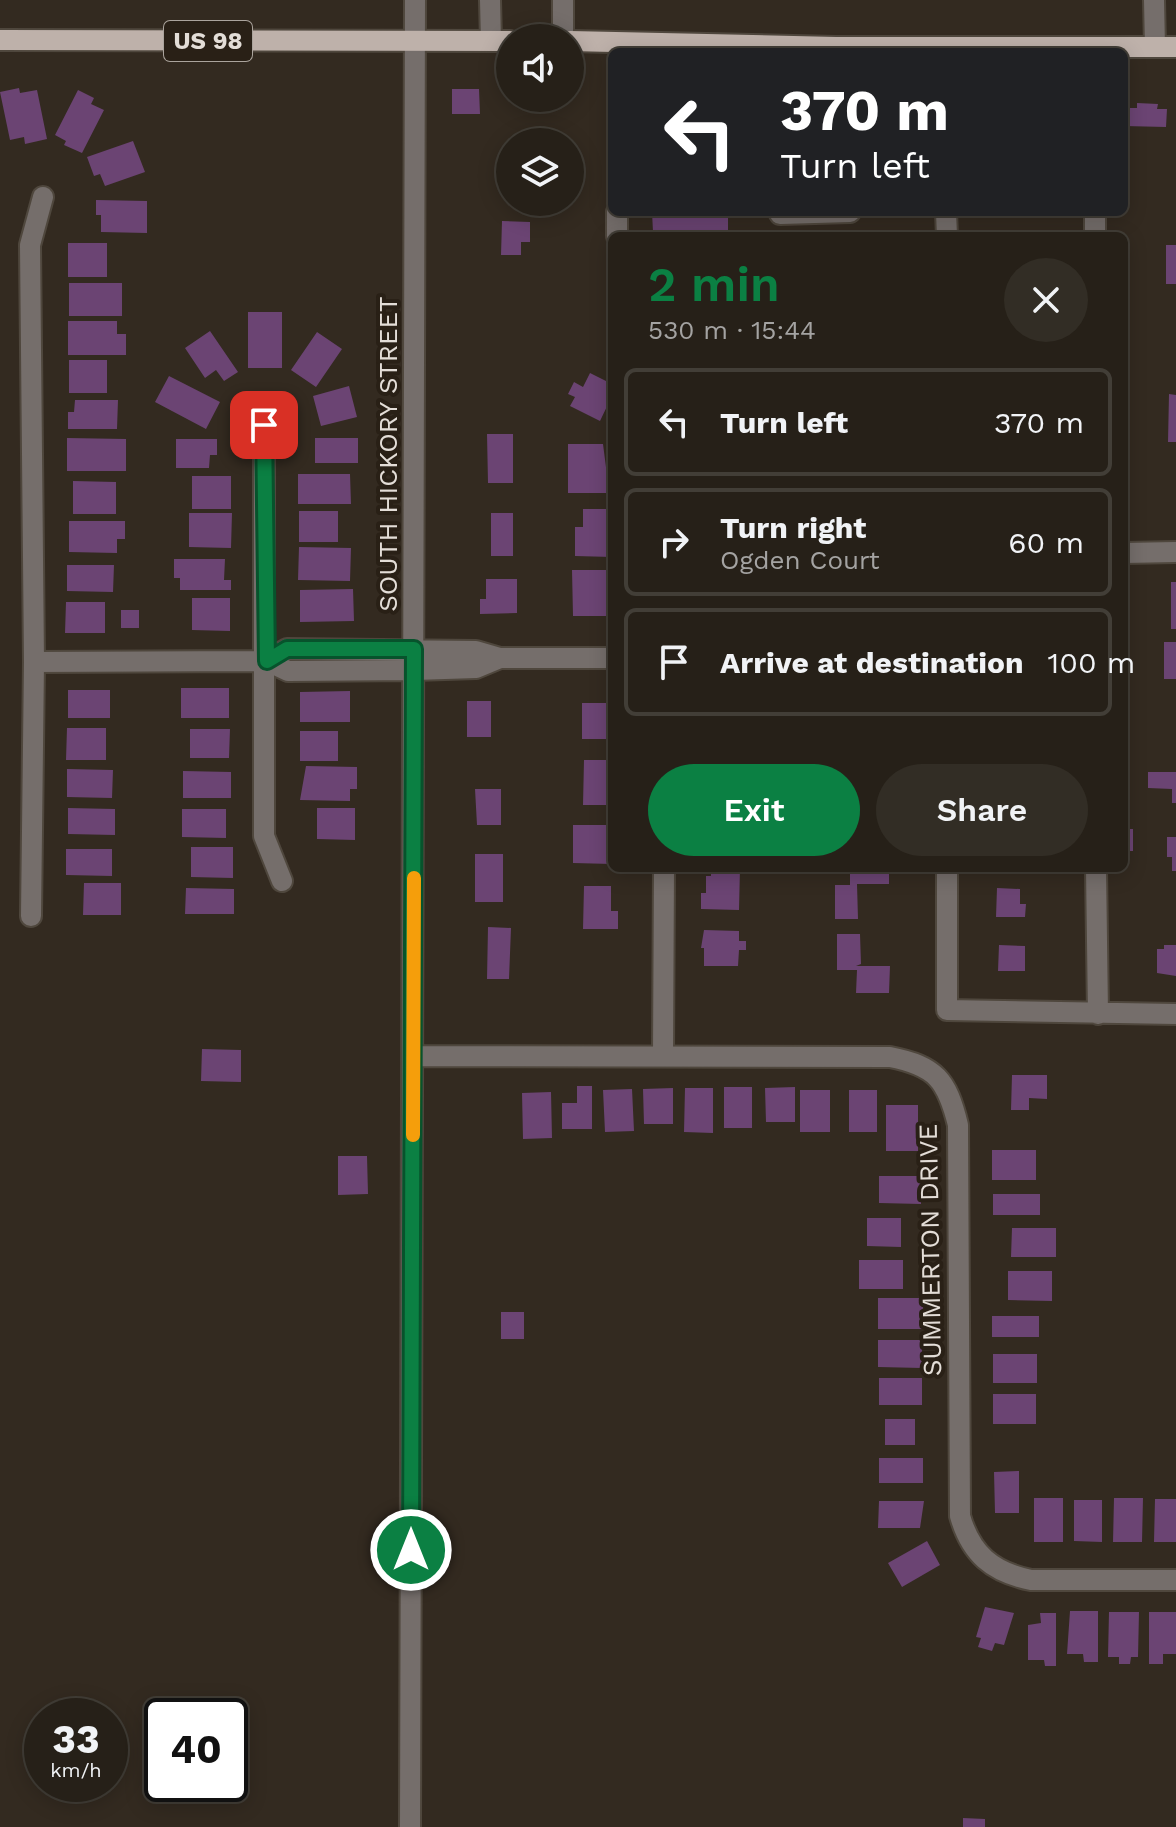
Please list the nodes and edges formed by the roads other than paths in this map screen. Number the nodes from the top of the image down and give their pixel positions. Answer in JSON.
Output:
{"nodes":[{"id":1,"x":415,"y":0,"type":"edge"},
{"id":2,"x":490,"y":0,"type":"edge"},
{"id":3,"x":563,"y":0,"type":"edge"},
{"id":4,"x":1154,"y":0,"type":"edge"},
{"id":5,"x":563,"y":24,"type":"edge"},
{"id":6,"x":496,"y":25,"type":"edge"},
{"id":7,"x":0,"y":40,"type":"edge"},
{"id":8,"x":496,"y":41,"type":"edge"},
{"id":9,"x":415,"y":42,"type":"junction"},
{"id":10,"x":584,"y":43,"type":"edge"},
{"id":11,"x":617,"y":47,"type":"edge"},
{"id":12,"x":1155,"y":47,"type":"junction"},
{"id":13,"x":1176,"y":47,"type":"edge"},
{"id":14,"x":738,"y":48,"type":"edge"},
{"id":15,"x":1124,"y":48,"type":"edge"},
{"id":16,"x":43,"y":197,"type":"dead end"},
{"id":17,"x":264,"y":425,"type":"dead end"},
{"id":18,"x":1176,"y":552,"type":"edge"},
{"id":19,"x":1128,"y":553,"type":"edge"},
{"id":20,"x":414,"y":649,"type":"junction"},
{"id":21,"x":500,"y":658,"type":"junction"},
{"id":22,"x":608,"y":658,"type":"edge"},
{"id":23,"x":267,"y":661,"type":"junction"},
{"id":24,"x":34,"y":662,"type":"junction"},
{"id":25,"x":414,"y":670,"type":"junction"},
{"id":26,"x":664,"y":872,"type":"edge"},
{"id":27,"x":947,"y":872,"type":"edge"},
{"id":28,"x":1096,"y":872,"type":"edge"},
{"id":29,"x":282,"y":881,"type":"dead end"},
{"id":30,"x":31,"y":916,"type":"dead end"},
{"id":31,"x":1098,"y":1014,"type":"junction"},
{"id":32,"x":1176,"y":1014,"type":"edge"},
{"id":33,"x":414,"y":1056,"type":"junction"},
{"id":34,"x":663,"y":1056,"type":"junction"},
{"id":35,"x":1176,"y":1580,"type":"edge"},
{"id":36,"x":410,"y":1827,"type":"edge"}],
"edges":[{"from":1,"to":9,"type":"street","name":"SOUTH HICKORY STREET"},
{"from":2,"to":6,"type":"street"},
{"from":3,"to":5,"type":"street"},
{"from":4,"to":12,"type":"street"},
{"from":7,"to":9,"type":"main road","number":"US 98"},
{"from":8,"to":9,"type":"main road","number":"US 98"},
{"from":9,"to":20,"type":"street","name":"SOUTH HICKORY STREET"},
{"from":10,"to":11,"type":"main road"},
{"from":11,"to":14,"type":"main road"},
{"from":12,"to":13,"type":"main road"},
{"from":12,"to":15,"type":"main road"},
{"from":16,"to":24,"type":"street"},
{"from":17,"to":23,"type":"street"},
{"from":18,"to":19,"type":"street"},
{"from":20,"to":21,"type":"street"},
{"from":20,"to":23,"type":"street"},
{"from":20,"to":25,"type":"street","name":"SOUTH HICKORY STREET"},
{"from":21,"to":22,"type":"street"},
{"from":21,"to":25,"type":"street"},
{"from":23,"to":24,"type":"street"},
{"from":23,"to":25,"type":"street"},
{"from":23,"to":29,"type":"street"},
{"from":24,"to":30,"type":"street"},
{"from":25,"to":33,"type":"street","name":"SOUTH HICKORY STREET"},
{"from":26,"to":34,"type":"street"},
{"from":27,"to":31,"type":"street"},
{"from":28,"to":31,"type":"street"},
{"from":31,"to":32,"type":"street"},
{"from":33,"to":34,"type":"street","name":"SUMMERTON DRIVE"},
{"from":33,"to":36,"type":"street","name":"SOUTH HICKORY STREET"},
{"from":34,"to":35,"type":"street","name":"SUMMERTON DRIVE"}]}
